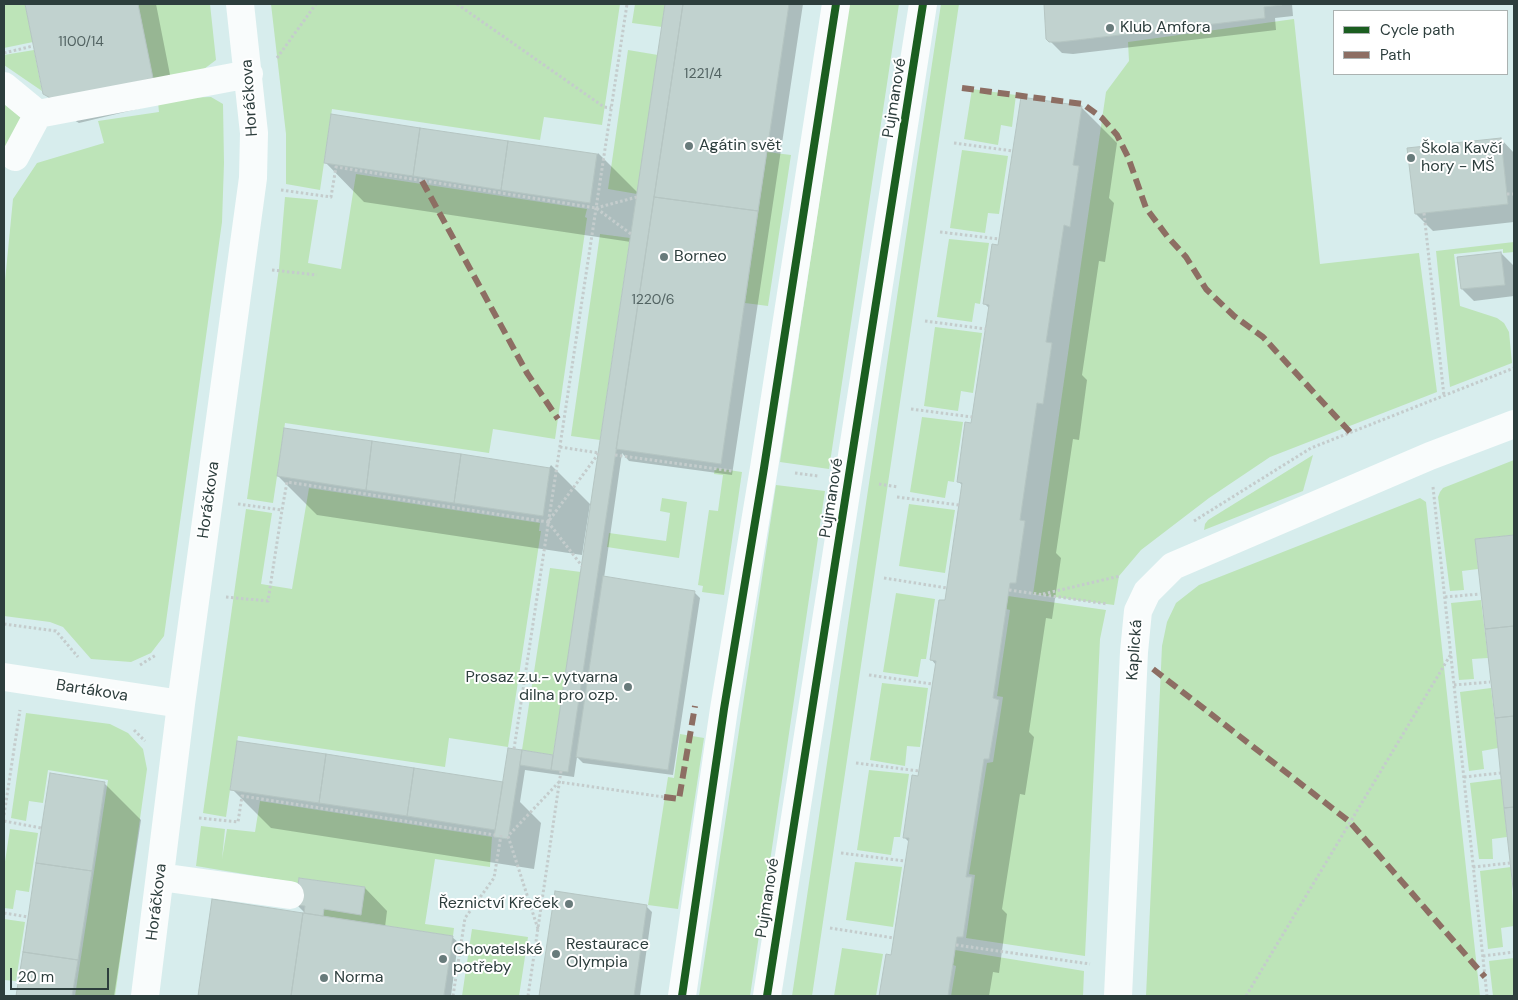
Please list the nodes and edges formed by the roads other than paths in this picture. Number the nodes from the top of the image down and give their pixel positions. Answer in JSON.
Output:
{"nodes":[{"id":1,"x":240,"y":4,"type":"edge"},
{"id":2,"x":836,"y":4,"type":"edge"},
{"id":3,"x":924,"y":4,"type":"edge"},
{"id":4,"x":249,"y":74,"type":"junction"},
{"id":5,"x":4,"y":86,"type":"edge"},
{"id":6,"x":38,"y":114,"type":"junction"},
{"id":7,"x":15,"y":157,"type":"dead end"},
{"id":8,"x":1514,"y":424,"type":"edge"},
{"id":9,"x":4,"y":677,"type":"edge"},
{"id":10,"x":181,"y":704,"type":"junction"},
{"id":11,"x":160,"y":877,"type":"junction"},
{"id":12,"x":290,"y":895,"type":"dead end"},
{"id":13,"x":145,"y":996,"type":"edge"},
{"id":14,"x":682,"y":996,"type":"edge"},
{"id":15,"x":766,"y":996,"type":"edge"},
{"id":16,"x":1118,"y":996,"type":"edge"}],
"edges":[{"from":1,"to":4,"type":"street","name":"Horáčkova"},
{"from":2,"to":14,"type":"street"},
{"from":3,"to":15,"type":"street","name":"Pujmanové"},
{"from":4,"to":6,"type":"street"},
{"from":4,"to":10,"type":"street","name":"Horáčkova"},
{"from":5,"to":6,"type":"street"},
{"from":6,"to":7,"type":"street"},
{"from":8,"to":16,"type":"street","name":"Kaplická"},
{"from":9,"to":10,"type":"street","name":"Bartákova"},
{"from":10,"to":11,"type":"street","name":"Horáčkova"},
{"from":11,"to":12,"type":"street"},
{"from":11,"to":13,"type":"street","name":"Horáčkova"}]}
